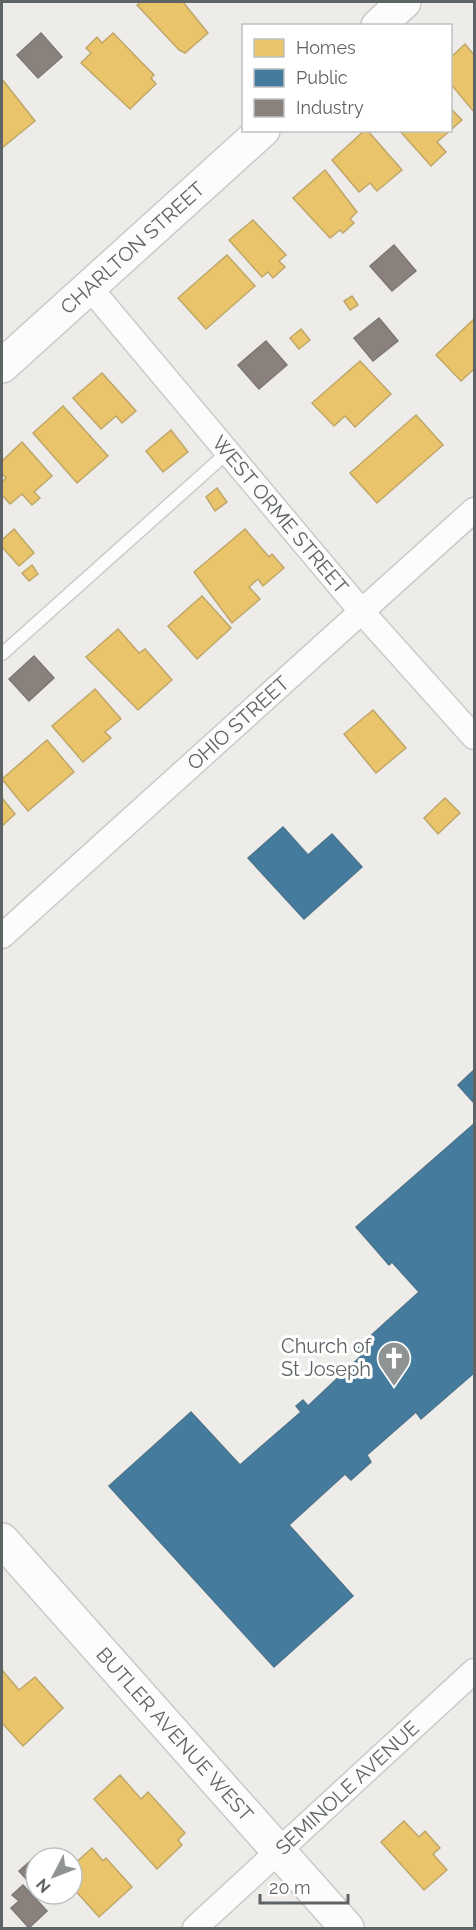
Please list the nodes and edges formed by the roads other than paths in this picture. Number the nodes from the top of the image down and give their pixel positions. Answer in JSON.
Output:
{"nodes":[{"id":1,"x":405,"y":2,"type":"edge"},
{"id":2,"x":380,"y":24,"type":"edge"},
{"id":3,"x":261,"y":132,"type":"edge"},
{"id":4,"x":90,"y":288,"type":"junction"},
{"id":5,"x":2,"y":366,"type":"edge"},
{"id":6,"x":228,"y":452,"type":"junction"},
{"id":7,"x":474,"y":510,"type":"edge"},
{"id":8,"x":362,"y":612,"type":"junction"},
{"id":9,"x":2,"y":654,"type":"edge"},
{"id":10,"x":474,"y":738,"type":"edge"},
{"id":11,"x":2,"y":936,"type":"edge"},
{"id":12,"x":2,"y":1540,"type":"edge"},
{"id":13,"x":474,"y":1671,"type":"edge"},
{"id":14,"x":278,"y":1851,"type":"junction"},
{"id":15,"x":195,"y":1929,"type":"edge"},
{"id":16,"x":346,"y":1929,"type":"edge"}],
"edges":[{"from":1,"to":2,"type":"street"},
{"from":3,"to":4,"type":"street","name":"CHARLTON STREET"},
{"from":4,"to":5,"type":"street","name":"CHARLTON STREET"},
{"from":4,"to":6,"type":"street","name":"WEST ORME STREET"},
{"from":6,"to":8,"type":"street","name":"WEST ORME STREET"},
{"from":6,"to":9,"type":"lane"},
{"from":7,"to":8,"type":"street","name":"OHIO STREET"},
{"from":8,"to":10,"type":"street","name":"WEST ORME STREET"},
{"from":8,"to":11,"type":"street","name":"OHIO STREET"},
{"from":12,"to":14,"type":"street","name":"BUTLER AVENUE WEST"},
{"from":13,"to":14,"type":"street","name":"SEMINOLE AVENUE"},
{"from":14,"to":15,"type":"street","name":"SEMINOLE AVENUE"},
{"from":14,"to":16,"type":"street","name":"BUTLER AVENUE WEST"}]}
